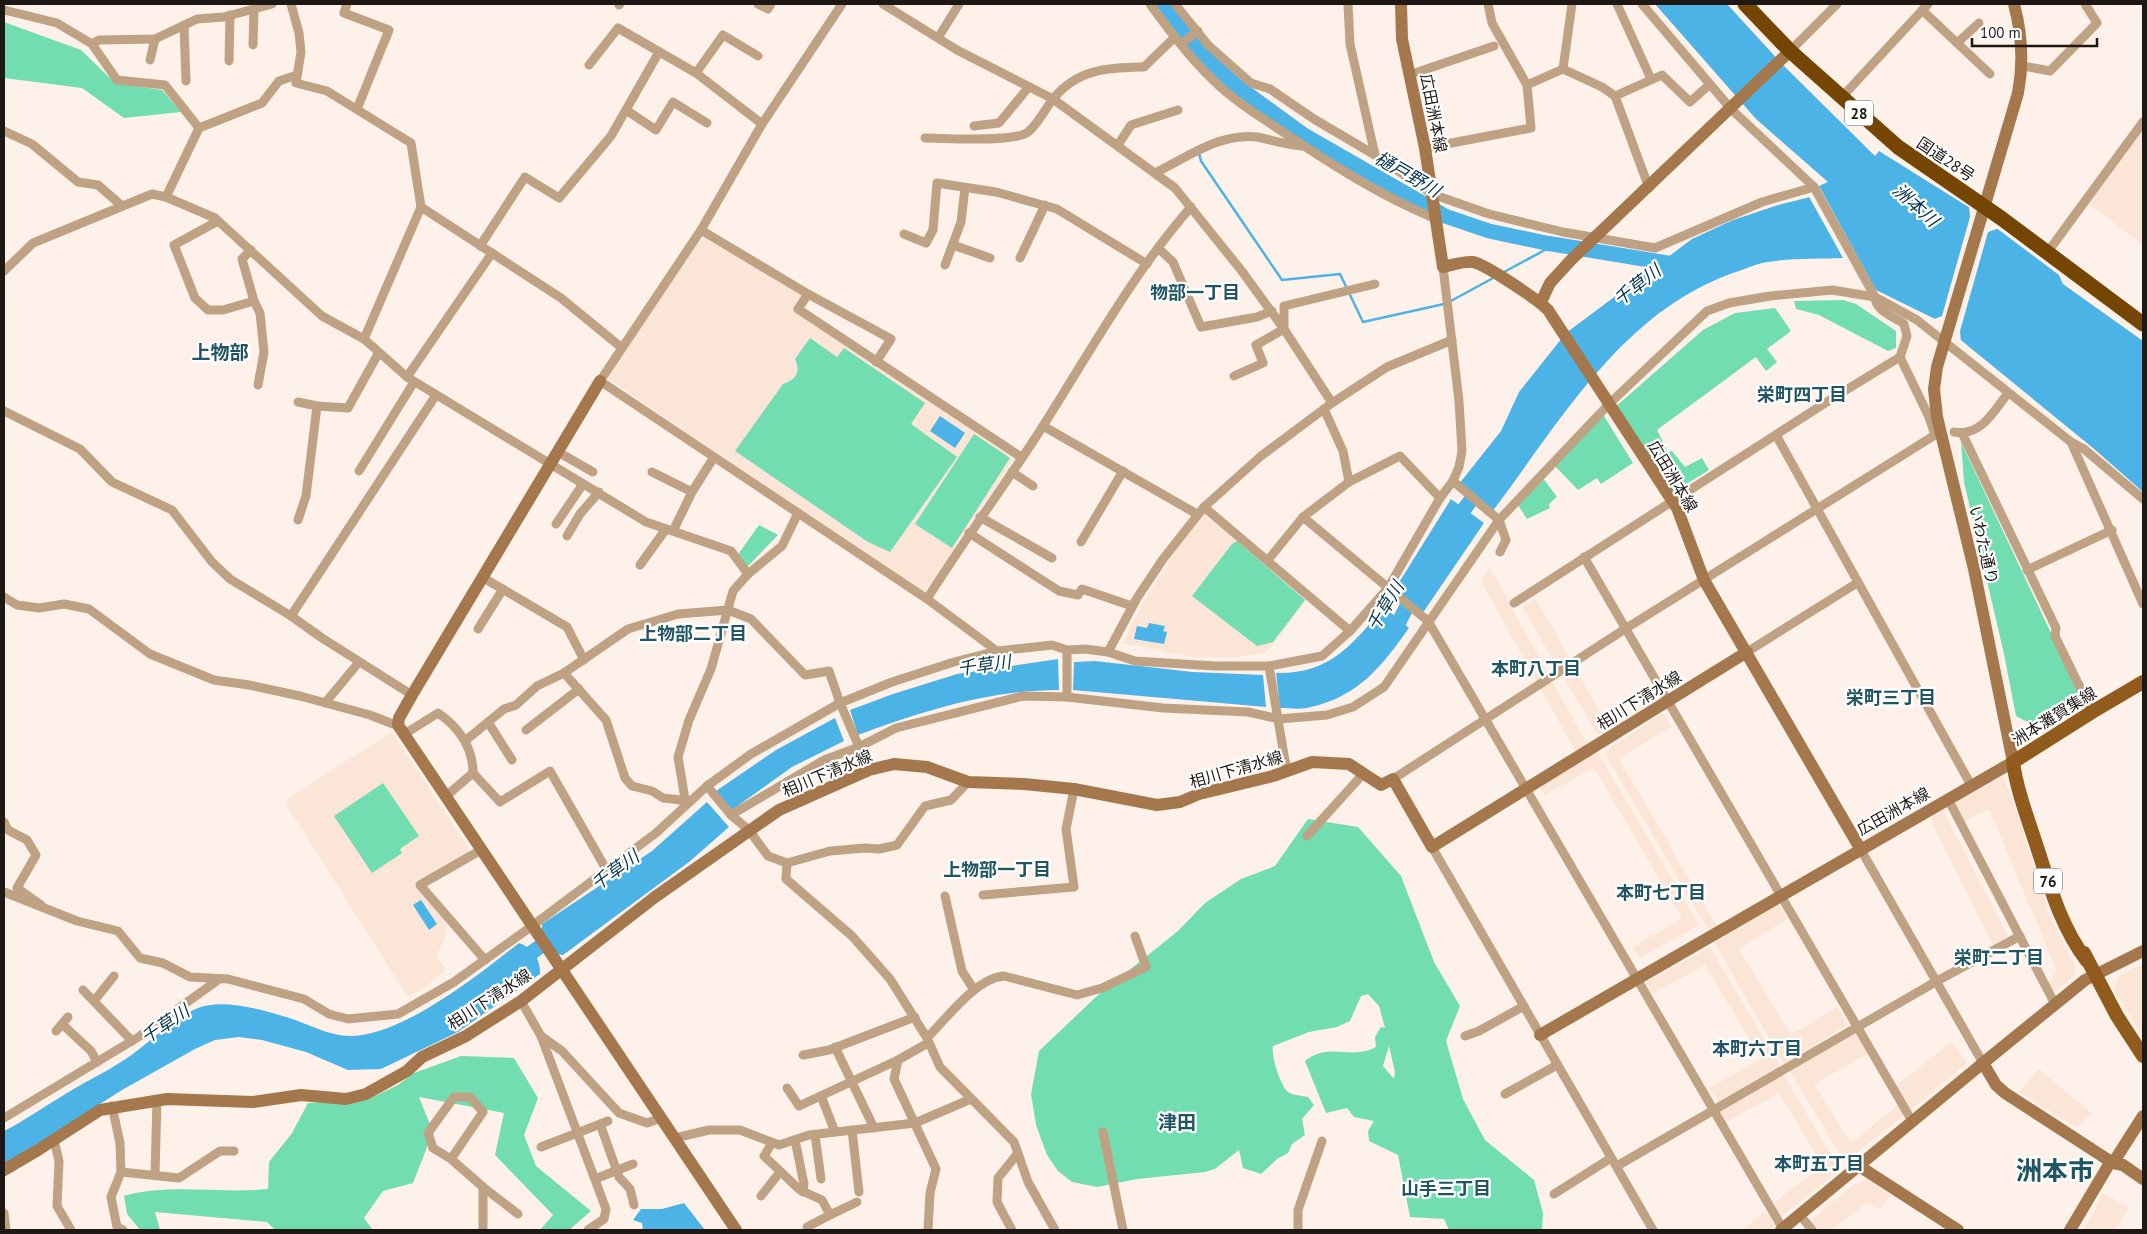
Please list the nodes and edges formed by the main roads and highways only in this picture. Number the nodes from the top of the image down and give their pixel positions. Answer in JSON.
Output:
{"nodes":[{"id":1,"x":1745,"y":4,"type":"edge"},
{"id":2,"x":2143,"y":324,"type":"edge"},
{"id":3,"x":2143,"y":682,"type":"edge"},
{"id":4,"x":2143,"y":1056,"type":"edge"}],
"edges":[{"from":1,"to":2,"type":"highway","name":"国道28号","number":"28"},
{"from":3,"to":4,"type":"main road","name":"洲本灘賀集線","number":"76"}]}
